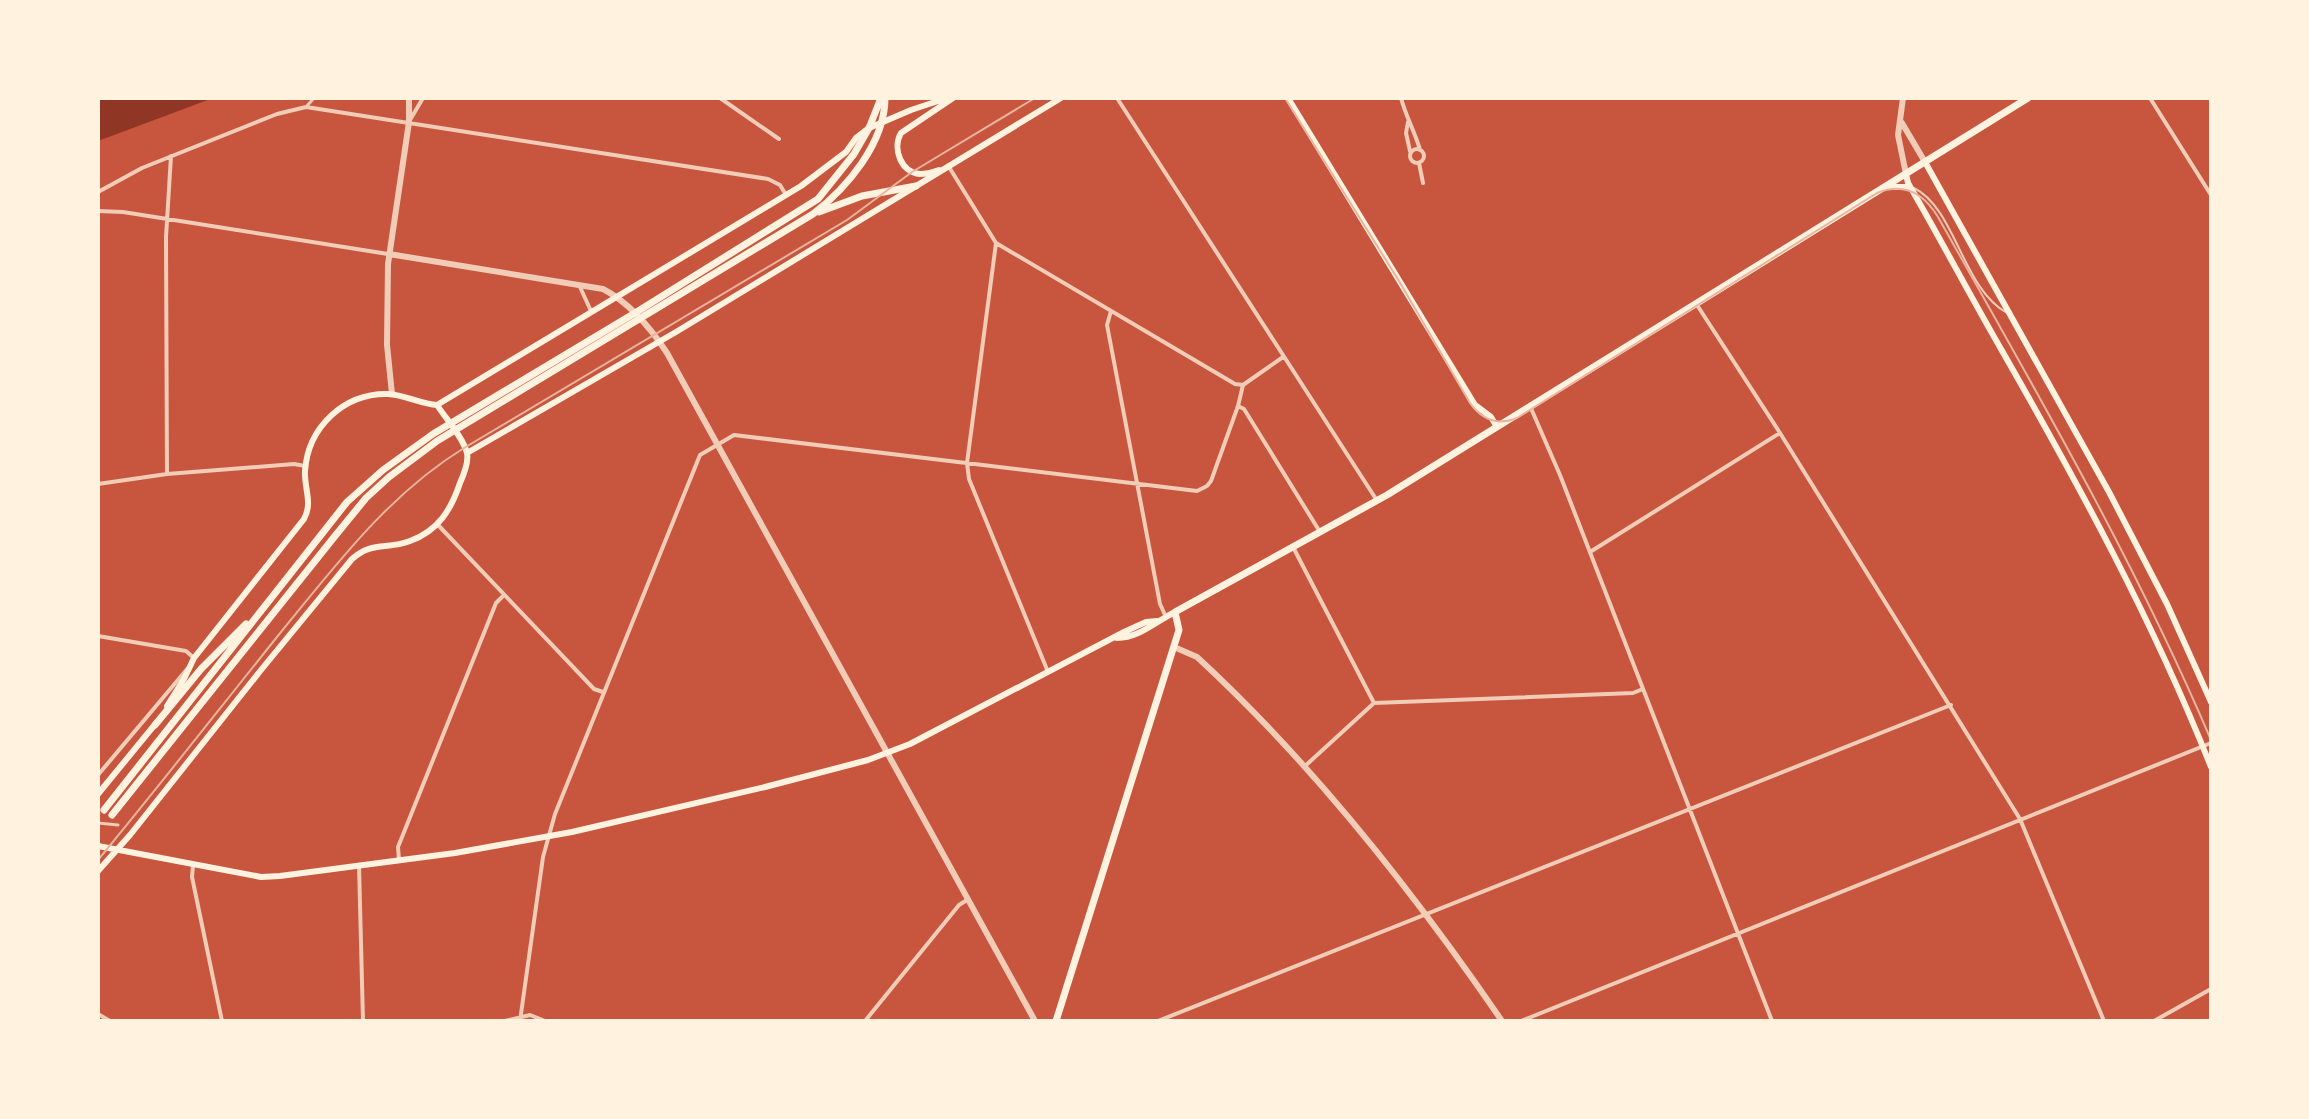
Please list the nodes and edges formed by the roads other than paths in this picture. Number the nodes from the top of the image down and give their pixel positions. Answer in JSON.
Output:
{"nodes":[{"id":1,"x":314,"y":98,"type":"edge"},
{"id":2,"x":409,"y":98,"type":"edge"},
{"id":3,"x":423,"y":98,"type":"edge"},
{"id":4,"x":720,"y":98,"type":"edge"},
{"id":5,"x":883,"y":98,"type":"edge"},
{"id":6,"x":950,"y":98,"type":"edge"},
{"id":7,"x":1061,"y":98,"type":"edge"},
{"id":8,"x":1117,"y":98,"type":"edge"},
{"id":9,"x":1288,"y":98,"type":"edge"},
{"id":10,"x":1401,"y":98,"type":"edge"},
{"id":11,"x":1903,"y":98,"type":"edge"},
{"id":12,"x":2028,"y":98,"type":"edge"},
{"id":13,"x":2150,"y":98,"type":"edge"},
{"id":14,"x":306,"y":107,"type":"junction"},
{"id":15,"x":409,"y":122,"type":"junction"},
{"id":16,"x":882,"y":122,"type":"junction"},
{"id":17,"x":1408,"y":122,"type":"junction"},
{"id":18,"x":1902,"y":123,"type":"junction"},
{"id":19,"x":869,"y":128,"type":"junction"},
{"id":20,"x":779,"y":139,"type":"dead end"},
{"id":21,"x":1420,"y":150,"type":"junction"},
{"id":22,"x":1411,"y":152,"type":"junction"},
{"id":23,"x":171,"y":155,"type":"junction"},
{"id":24,"x":1925,"y":162,"type":"junction"},
{"id":25,"x":1419,"y":163,"type":"junction"},
{"id":26,"x":946,"y":168,"type":"junction"},
{"id":27,"x":1906,"y":174,"type":"junction"},
{"id":28,"x":1423,"y":183,"type":"dead end"},
{"id":29,"x":916,"y":186,"type":"junction"},
{"id":30,"x":1910,"y":187,"type":"junction"},
{"id":31,"x":1883,"y":188,"type":"junction"},
{"id":32,"x":98,"y":192,"type":"edge"},
{"id":33,"x":786,"y":195,"type":"junction"},
{"id":34,"x":2211,"y":195,"type":"edge"},
{"id":35,"x":98,"y":211,"type":"edge"},
{"id":36,"x":813,"y":214,"type":"junction"},
{"id":37,"x":166,"y":219,"type":"junction"},
{"id":38,"x":996,"y":243,"type":"junction"},
{"id":39,"x":389,"y":254,"type":"junction"},
{"id":40,"x":578,"y":285,"type":"junction"},
{"id":41,"x":618,"y":296,"type":"junction"},
{"id":42,"x":1696,"y":303,"type":"junction"},
{"id":43,"x":1111,"y":311,"type":"junction"},
{"id":44,"x":591,"y":313,"type":"junction"},
{"id":45,"x":2011,"y":315,"type":"junction"},
{"id":46,"x":638,"y":316,"type":"junction"},
{"id":47,"x":658,"y":340,"type":"junction"},
{"id":48,"x":1283,"y":357,"type":"junction"},
{"id":49,"x":1243,"y":385,"type":"junction"},
{"id":50,"x":392,"y":394,"type":"junction"},
{"id":51,"x":437,"y":405,"type":"junction"},
{"id":52,"x":1238,"y":406,"type":"junction"},
{"id":53,"x":1530,"y":406,"type":"junction"},
{"id":54,"x":452,"y":427,"type":"junction"},
{"id":55,"x":1497,"y":427,"type":"junction"},
{"id":56,"x":1780,"y":433,"type":"junction"},
{"id":57,"x":717,"y":445,"type":"junction"},
{"id":58,"x":467,"y":453,"type":"junction"},
{"id":59,"x":967,"y":463,"type":"junction"},
{"id":60,"x":305,"y":466,"type":"junction"},
{"id":61,"x":167,"y":474,"type":"junction"},
{"id":62,"x":1136,"y":483,"type":"junction"},
{"id":63,"x":98,"y":484,"type":"edge"},
{"id":64,"x":1377,"y":500,"type":"junction"},
{"id":65,"x":438,"y":525,"type":"junction"},
{"id":66,"x":1320,"y":532,"type":"junction"},
{"id":67,"x":1293,"y":547,"type":"junction"},
{"id":68,"x":1590,"y":552,"type":"junction"},
{"id":69,"x":276,"y":594,"type":"junction"},
{"id":70,"x":504,"y":595,"type":"junction"},
{"id":71,"x":1175,"y":612,"type":"junction"},
{"id":72,"x":1166,"y":617,"type":"junction"},
{"id":73,"x":98,"y":636,"type":"edge"},
{"id":74,"x":1174,"y":647,"type":"junction"},
{"id":75,"x":194,"y":658,"type":"junction"},
{"id":76,"x":190,"y":666,"type":"junction"},
{"id":77,"x":1049,"y":674,"type":"junction"},
{"id":78,"x":1643,"y":689,"type":"junction"},
{"id":79,"x":603,"y":692,"type":"junction"},
{"id":80,"x":2211,"y":702,"type":"edge"},
{"id":81,"x":1374,"y":703,"type":"junction"},
{"id":82,"x":1951,"y":705,"type":"junction"},
{"id":83,"x":155,"y":725,"type":"junction"},
{"id":84,"x":2211,"y":743,"type":"edge"},
{"id":85,"x":2202,"y":746,"type":"junction"},
{"id":86,"x":888,"y":752,"type":"junction"},
{"id":87,"x":1304,"y":767,"type":"junction"},
{"id":88,"x":2211,"y":767,"type":"edge"},
{"id":89,"x":98,"y":775,"type":"edge"},
{"id":90,"x":98,"y":794,"type":"edge"},
{"id":91,"x":104,"y":810,"type":"dead end"},
{"id":92,"x":1690,"y":810,"type":"junction"},
{"id":93,"x":112,"y":815,"type":"dead end"},
{"id":94,"x":2020,"y":819,"type":"junction"},
{"id":95,"x":98,"y":823,"type":"edge"},
{"id":96,"x":118,"y":825,"type":"dead end"},
{"id":97,"x":549,"y":837,"type":"junction"},
{"id":98,"x":98,"y":846,"type":"edge"},
{"id":99,"x":116,"y":850,"type":"junction"},
{"id":100,"x":399,"y":860,"type":"junction"},
{"id":101,"x":193,"y":865,"type":"junction"},
{"id":102,"x":359,"y":865,"type":"junction"},
{"id":103,"x":98,"y":871,"type":"edge"},
{"id":104,"x":967,"y":900,"type":"junction"},
{"id":105,"x":1426,"y":915,"type":"junction"},
{"id":106,"x":1738,"y":933,"type":"junction"},
{"id":107,"x":2211,"y":989,"type":"edge"},
{"id":108,"x":98,"y":1014,"type":"edge"},
{"id":109,"x":520,"y":1019,"type":"edge"},
{"id":110,"x":110,"y":1021,"type":"edge"},
{"id":111,"x":222,"y":1021,"type":"edge"},
{"id":112,"x":363,"y":1021,"type":"edge"},
{"id":113,"x":505,"y":1021,"type":"edge"},
{"id":114,"x":545,"y":1021,"type":"edge"},
{"id":115,"x":865,"y":1021,"type":"edge"},
{"id":116,"x":1035,"y":1021,"type":"edge"},
{"id":117,"x":1056,"y":1021,"type":"edge"},
{"id":118,"x":1158,"y":1021,"type":"edge"},
{"id":119,"x":1502,"y":1021,"type":"edge"},
{"id":120,"x":1521,"y":1021,"type":"edge"},
{"id":121,"x":1772,"y":1021,"type":"edge"},
{"id":122,"x":2104,"y":1021,"type":"edge"},
{"id":123,"x":2154,"y":1021,"type":"edge"}],
"edges":[{"from":1,"to":14,"type":"street"},
{"from":2,"to":15,"type":"street"},
{"from":3,"to":15,"type":"street"},
{"from":4,"to":20,"type":"street"},
{"from":5,"to":16,"type":"main road"},
{"from":5,"to":19,"type":"main road"},
{"from":6,"to":16,"type":"main road"},
{"from":6,"to":26,"type":"main road"},
{"from":7,"to":26,"type":"main road"},
{"from":8,"to":48,"type":"street"},
{"from":9,"to":55,"type":"main road"},
{"from":10,"to":17,"type":"street"},
{"from":11,"to":18,"type":"street"},
{"from":12,"to":24,"type":"main road"},
{"from":13,"to":34,"type":"street"},
{"from":14,"to":15,"type":"street"},
{"from":14,"to":23,"type":"street"},
{"from":15,"to":33,"type":"street"},
{"from":15,"to":39,"type":"street"},
{"from":16,"to":19,"type":"main road"},
{"from":16,"to":36,"type":"main road"},
{"from":17,"to":21,"type":"street"},
{"from":17,"to":22,"type":"street"},
{"from":18,"to":24,"type":"street"},
{"from":18,"to":27,"type":"street"},
{"from":19,"to":33,"type":"main road"},
{"from":19,"to":46,"type":"main road"},
{"from":21,"to":22,"type":"street"},
{"from":21,"to":25,"type":"street"},
{"from":22,"to":25,"type":"street"},
{"from":23,"to":32,"type":"street"},
{"from":23,"to":37,"type":"street"},
{"from":24,"to":27,"type":"main road"},
{"from":24,"to":45,"type":"main road"},
{"from":25,"to":28,"type":"street"},
{"from":26,"to":29,"type":"main road"},
{"from":26,"to":38,"type":"street"},
{"from":27,"to":30,"type":"main road"},
{"from":27,"to":31,"type":"main road"},
{"from":29,"to":36,"type":"main road"},
{"from":29,"to":47,"type":"main road"},
{"from":30,"to":31,"type":"main road"},
{"from":30,"to":45,"type":"lane"},
{"from":30,"to":85,"type":"main road"},
{"from":31,"to":42,"type":"main road"},
{"from":33,"to":41,"type":"main road"},
{"from":35,"to":37,"type":"street"},
{"from":36,"to":46,"type":"main road"},
{"from":37,"to":39,"type":"street"},
{"from":37,"to":61,"type":"street"},
{"from":38,"to":43,"type":"street"},
{"from":38,"to":59,"type":"street"},
{"from":39,"to":40,"type":"street"},
{"from":39,"to":50,"type":"street"},
{"from":40,"to":41,"type":"street"},
{"from":40,"to":44,"type":"street"},
{"from":41,"to":44,"type":"main road"},
{"from":41,"to":46,"type":"street"},
{"from":42,"to":53,"type":"main road"},
{"from":42,"to":56,"type":"street"},
{"from":43,"to":49,"type":"street"},
{"from":43,"to":62,"type":"street"},
{"from":44,"to":51,"type":"main road"},
{"from":45,"to":80,"type":"main road"},
{"from":46,"to":47,"type":"street"},
{"from":46,"to":54,"type":"main road"},
{"from":47,"to":57,"type":"street"},
{"from":47,"to":58,"type":"main road"},
{"from":48,"to":49,"type":"street"},
{"from":48,"to":64,"type":"street"},
{"from":49,"to":52,"type":"street"},
{"from":50,"to":51,"type":"main road"},
{"from":50,"to":60,"type":"main road"},
{"from":51,"to":54,"type":"main road"},
{"from":52,"to":62,"type":"street"},
{"from":52,"to":66,"type":"street"},
{"from":53,"to":55,"type":"main road"},
{"from":53,"to":68,"type":"street"},
{"from":54,"to":58,"type":"main road"},
{"from":54,"to":69,"type":"main road"},
{"from":54,"to":93,"type":"main road"},
{"from":55,"to":64,"type":"main road"},
{"from":56,"to":68,"type":"street"},
{"from":56,"to":82,"type":"street"},
{"from":57,"to":59,"type":"street"},
{"from":57,"to":79,"type":"street"},
{"from":57,"to":86,"type":"street"},
{"from":58,"to":65,"type":"main road"},
{"from":59,"to":62,"type":"street"},
{"from":59,"to":77,"type":"street"},
{"from":60,"to":61,"type":"street"},
{"from":60,"to":75,"type":"main road"},
{"from":61,"to":63,"type":"street"},
{"from":62,"to":72,"type":"street"},
{"from":64,"to":66,"type":"main road"},
{"from":65,"to":70,"type":"street"},
{"from":65,"to":99,"type":"main road"},
{"from":66,"to":67,"type":"main road"},
{"from":67,"to":71,"type":"main road"},
{"from":67,"to":81,"type":"street"},
{"from":68,"to":78,"type":"street"},
{"from":69,"to":83,"type":"main road"},
{"from":69,"to":91,"type":"main road"},
{"from":70,"to":79,"type":"street"},
{"from":70,"to":100,"type":"street"},
{"from":71,"to":72,"type":"main road"},
{"from":71,"to":74,"type":"main road"},
{"from":72,"to":77,"type":"main road"},
{"from":73,"to":75,"type":"street"},
{"from":74,"to":87,"type":"street"},
{"from":74,"to":117,"type":"main road"},
{"from":75,"to":76,"type":"main road"},
{"from":76,"to":83,"type":"main road"},
{"from":76,"to":89,"type":"street"},
{"from":77,"to":86,"type":"main road"},
{"from":78,"to":81,"type":"street"},
{"from":78,"to":92,"type":"street"},
{"from":79,"to":97,"type":"street"},
{"from":81,"to":87,"type":"street"},
{"from":82,"to":92,"type":"street"},
{"from":82,"to":94,"type":"street"},
{"from":83,"to":90,"type":"main road"},
{"from":84,"to":85,"type":"street"},
{"from":85,"to":88,"type":"main road"},
{"from":85,"to":94,"type":"street"},
{"from":86,"to":97,"type":"main road"},
{"from":86,"to":104,"type":"street"},
{"from":87,"to":105,"type":"street"},
{"from":92,"to":105,"type":"street"},
{"from":92,"to":106,"type":"street"},
{"from":94,"to":106,"type":"street"},
{"from":94,"to":122,"type":"street"},
{"from":95,"to":96,"type":"street"},
{"from":97,"to":100,"type":"main road"},
{"from":97,"to":109,"type":"street"},
{"from":98,"to":99,"type":"main road"},
{"from":99,"to":101,"type":"main road"},
{"from":99,"to":103,"type":"main road"},
{"from":100,"to":102,"type":"main road"},
{"from":101,"to":102,"type":"main road"},
{"from":101,"to":111,"type":"street"},
{"from":102,"to":112,"type":"street"},
{"from":104,"to":115,"type":"street"},
{"from":104,"to":116,"type":"street"},
{"from":105,"to":118,"type":"street"},
{"from":105,"to":119,"type":"street"},
{"from":106,"to":120,"type":"street"},
{"from":106,"to":121,"type":"street"},
{"from":107,"to":123,"type":"street"},
{"from":108,"to":110,"type":"street"},
{"from":109,"to":113,"type":"street"},
{"from":109,"to":114,"type":"street"}]}
